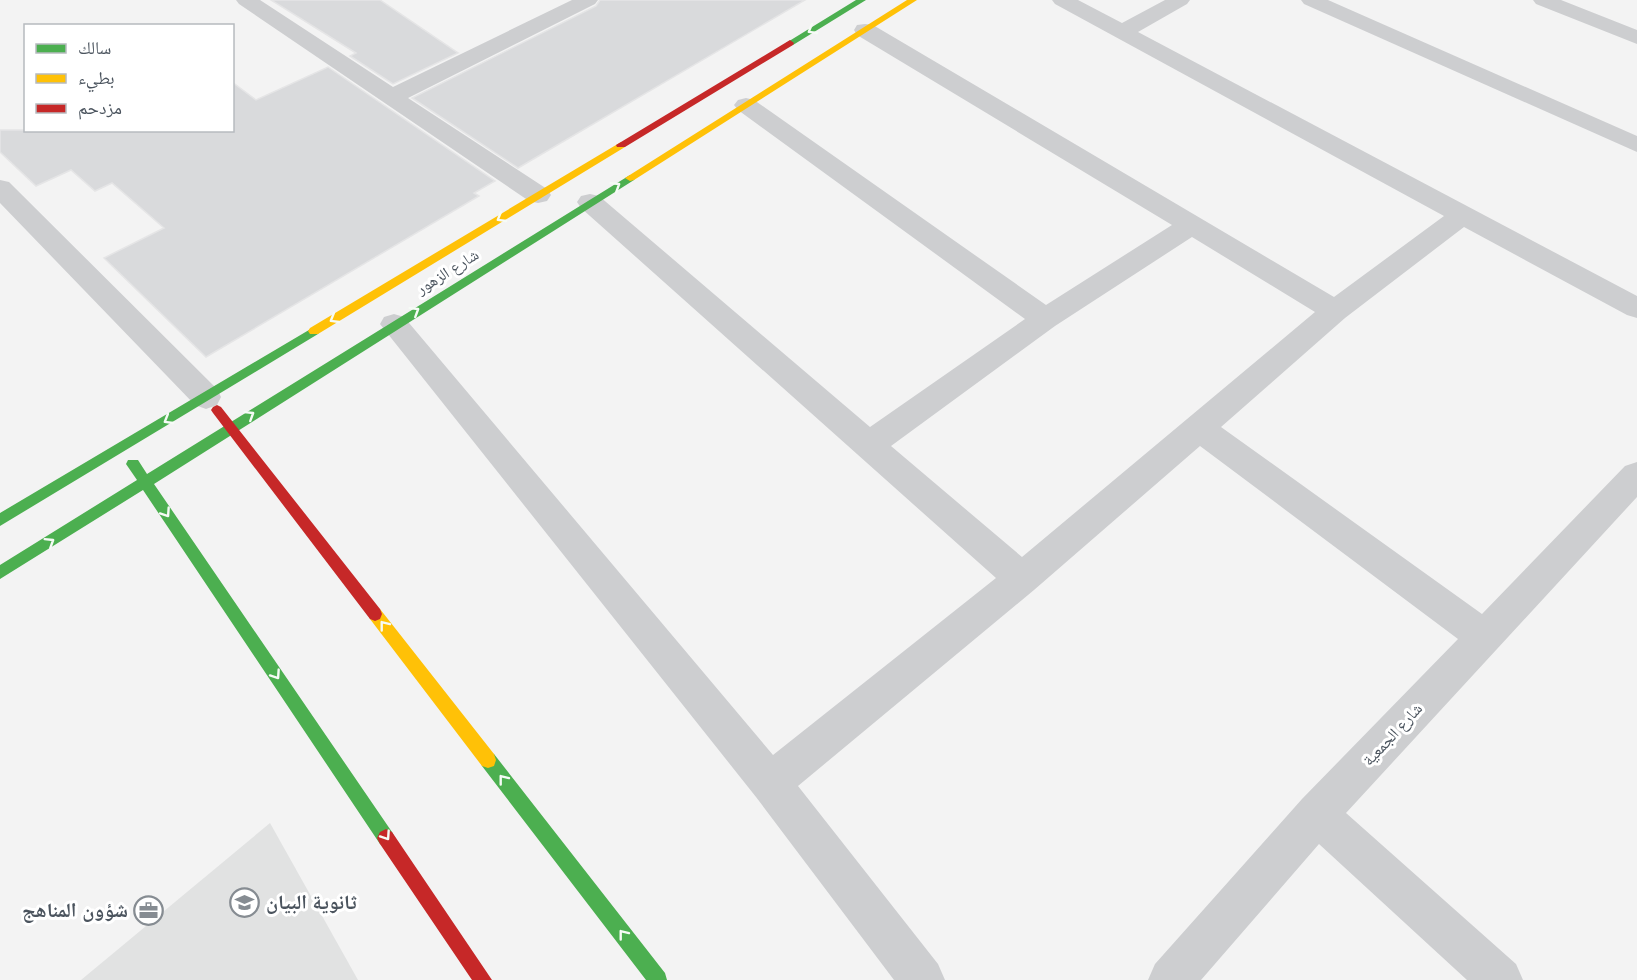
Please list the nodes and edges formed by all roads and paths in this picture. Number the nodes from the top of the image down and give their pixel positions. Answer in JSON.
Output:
{"nodes":[{"id":1,"x":246,"y":0,"type":"edge"},
{"id":2,"x":588,"y":0,"type":"edge"},
{"id":3,"x":913,"y":0,"type":"edge"},
{"id":4,"x":1062,"y":0,"type":"edge"},
{"id":5,"x":1180,"y":0,"type":"edge"},
{"id":6,"x":1311,"y":0,"type":"edge"},
{"id":7,"x":1543,"y":0,"type":"edge"},
{"id":8,"x":860,"y":1,"type":"edge"},
{"id":9,"x":876,"y":24,"type":"junction"},
{"id":10,"x":1122,"y":32,"type":"junction"},
{"id":11,"x":1637,"y":38,"type":"edge"},
{"id":12,"x":391,"y":97,"type":"junction"},
{"id":13,"x":746,"y":105,"type":"junction"},
{"id":14,"x":1637,"y":146,"type":"edge"},
{"id":15,"x":0,"y":188,"type":"edge"},
{"id":16,"x":538,"y":195,"type":"junction"},
{"id":17,"x":590,"y":202,"type":"junction"},
{"id":18,"x":1462,"y":215,"type":"junction"},
{"id":19,"x":1190,"y":226,"type":"junction"},
{"id":20,"x":1637,"y":308,"type":"edge"},
{"id":21,"x":1335,"y":311,"type":"junction"},
{"id":22,"x":1045,"y":319,"type":"junction"},
{"id":23,"x":394,"y":324,"type":"junction"},
{"id":24,"x":206,"y":397,"type":"junction"},
{"id":25,"x":231,"y":427,"type":"junction"},
{"id":26,"x":1199,"y":428,"type":"junction"},
{"id":27,"x":869,"y":445,"type":"junction"},
{"id":28,"x":121,"y":448,"type":"junction"},
{"id":29,"x":1637,"y":475,"type":"edge"},
{"id":30,"x":145,"y":482,"type":"junction"},
{"id":31,"x":0,"y":520,"type":"edge"},
{"id":32,"x":0,"y":573,"type":"edge"},
{"id":33,"x":1022,"y":579,"type":"junction"},
{"id":34,"x":1485,"y":637,"type":"junction"},
{"id":35,"x":770,"y":783,"type":"junction"},
{"id":36,"x":1317,"y":814,"type":"junction"},
{"id":37,"x":483,"y":980,"type":"edge"},
{"id":38,"x":658,"y":980,"type":"edge"},
{"id":39,"x":922,"y":980,"type":"edge"},
{"id":40,"x":1171,"y":980,"type":"edge"},
{"id":41,"x":1500,"y":980,"type":"edge"}],
"edges":[{"from":1,"to":12,"type":"street"},
{"from":2,"to":12,"type":"street"},
{"from":3,"to":9,"type":"main road","name":"شارع الزهور"},
{"from":4,"to":10,"type":"street"},
{"from":5,"to":10,"type":"street"},
{"from":6,"to":14,"type":"street"},
{"from":7,"to":11,"type":"street"},
{"from":8,"to":9,"type":"main road"},
{"from":8,"to":16,"type":"main road","name":"شارع الزهور","one_way":true},
{"from":9,"to":13,"type":"main road","name":"شارع الزهور"},
{"from":9,"to":19,"type":"street"},
{"from":10,"to":18,"type":"street"},
{"from":12,"to":16,"type":"street"},
{"from":17,"to":13,"type":"main road","name":"شارع الزهور","one_way":true},
{"from":13,"to":22,"type":"street"},
{"from":15,"to":24,"type":"street"},
{"from":16,"to":24,"type":"main road","name":"شارع الزهور","one_way":true},
{"from":23,"to":17,"type":"main road","name":"شارع الزهور","one_way":true},
{"from":17,"to":27,"type":"street"},
{"from":18,"to":20,"type":"street"},
{"from":18,"to":21,"type":"street"},
{"from":19,"to":21,"type":"street"},
{"from":19,"to":22,"type":"street"},
{"from":21,"to":26,"type":"street"},
{"from":22,"to":27,"type":"street"},
{"from":25,"to":23,"type":"main road","name":"شارع الزهور","one_way":true},
{"from":23,"to":35,"type":"street"},
{"from":24,"to":25,"type":"main road"},
{"from":24,"to":28,"type":"main road","name":"شارع الزهور","one_way":true},
{"from":25,"to":30,"type":"main road","name":"شارع الزهور"},
{"from":38,"to":25,"type":"main road","one_way":true},
{"from":26,"to":33,"type":"street"},
{"from":26,"to":34,"type":"street"},
{"from":27,"to":33,"type":"street"},
{"from":28,"to":30,"type":"main road"},
{"from":28,"to":31,"type":"main road","name":"شارع الزهور"},
{"from":29,"to":34,"type":"street","name":"شارع الجمعية"},
{"from":32,"to":30,"type":"main road","name":"شارع الزهور","one_way":true},
{"from":30,"to":37,"type":"main road","one_way":true},
{"from":33,"to":35,"type":"street"},
{"from":34,"to":36,"type":"street","name":"شارع الجمعية"},
{"from":35,"to":39,"type":"street"},
{"from":36,"to":40,"type":"street","name":"شارع الجمعية"},
{"from":36,"to":41,"type":"street"}]}
